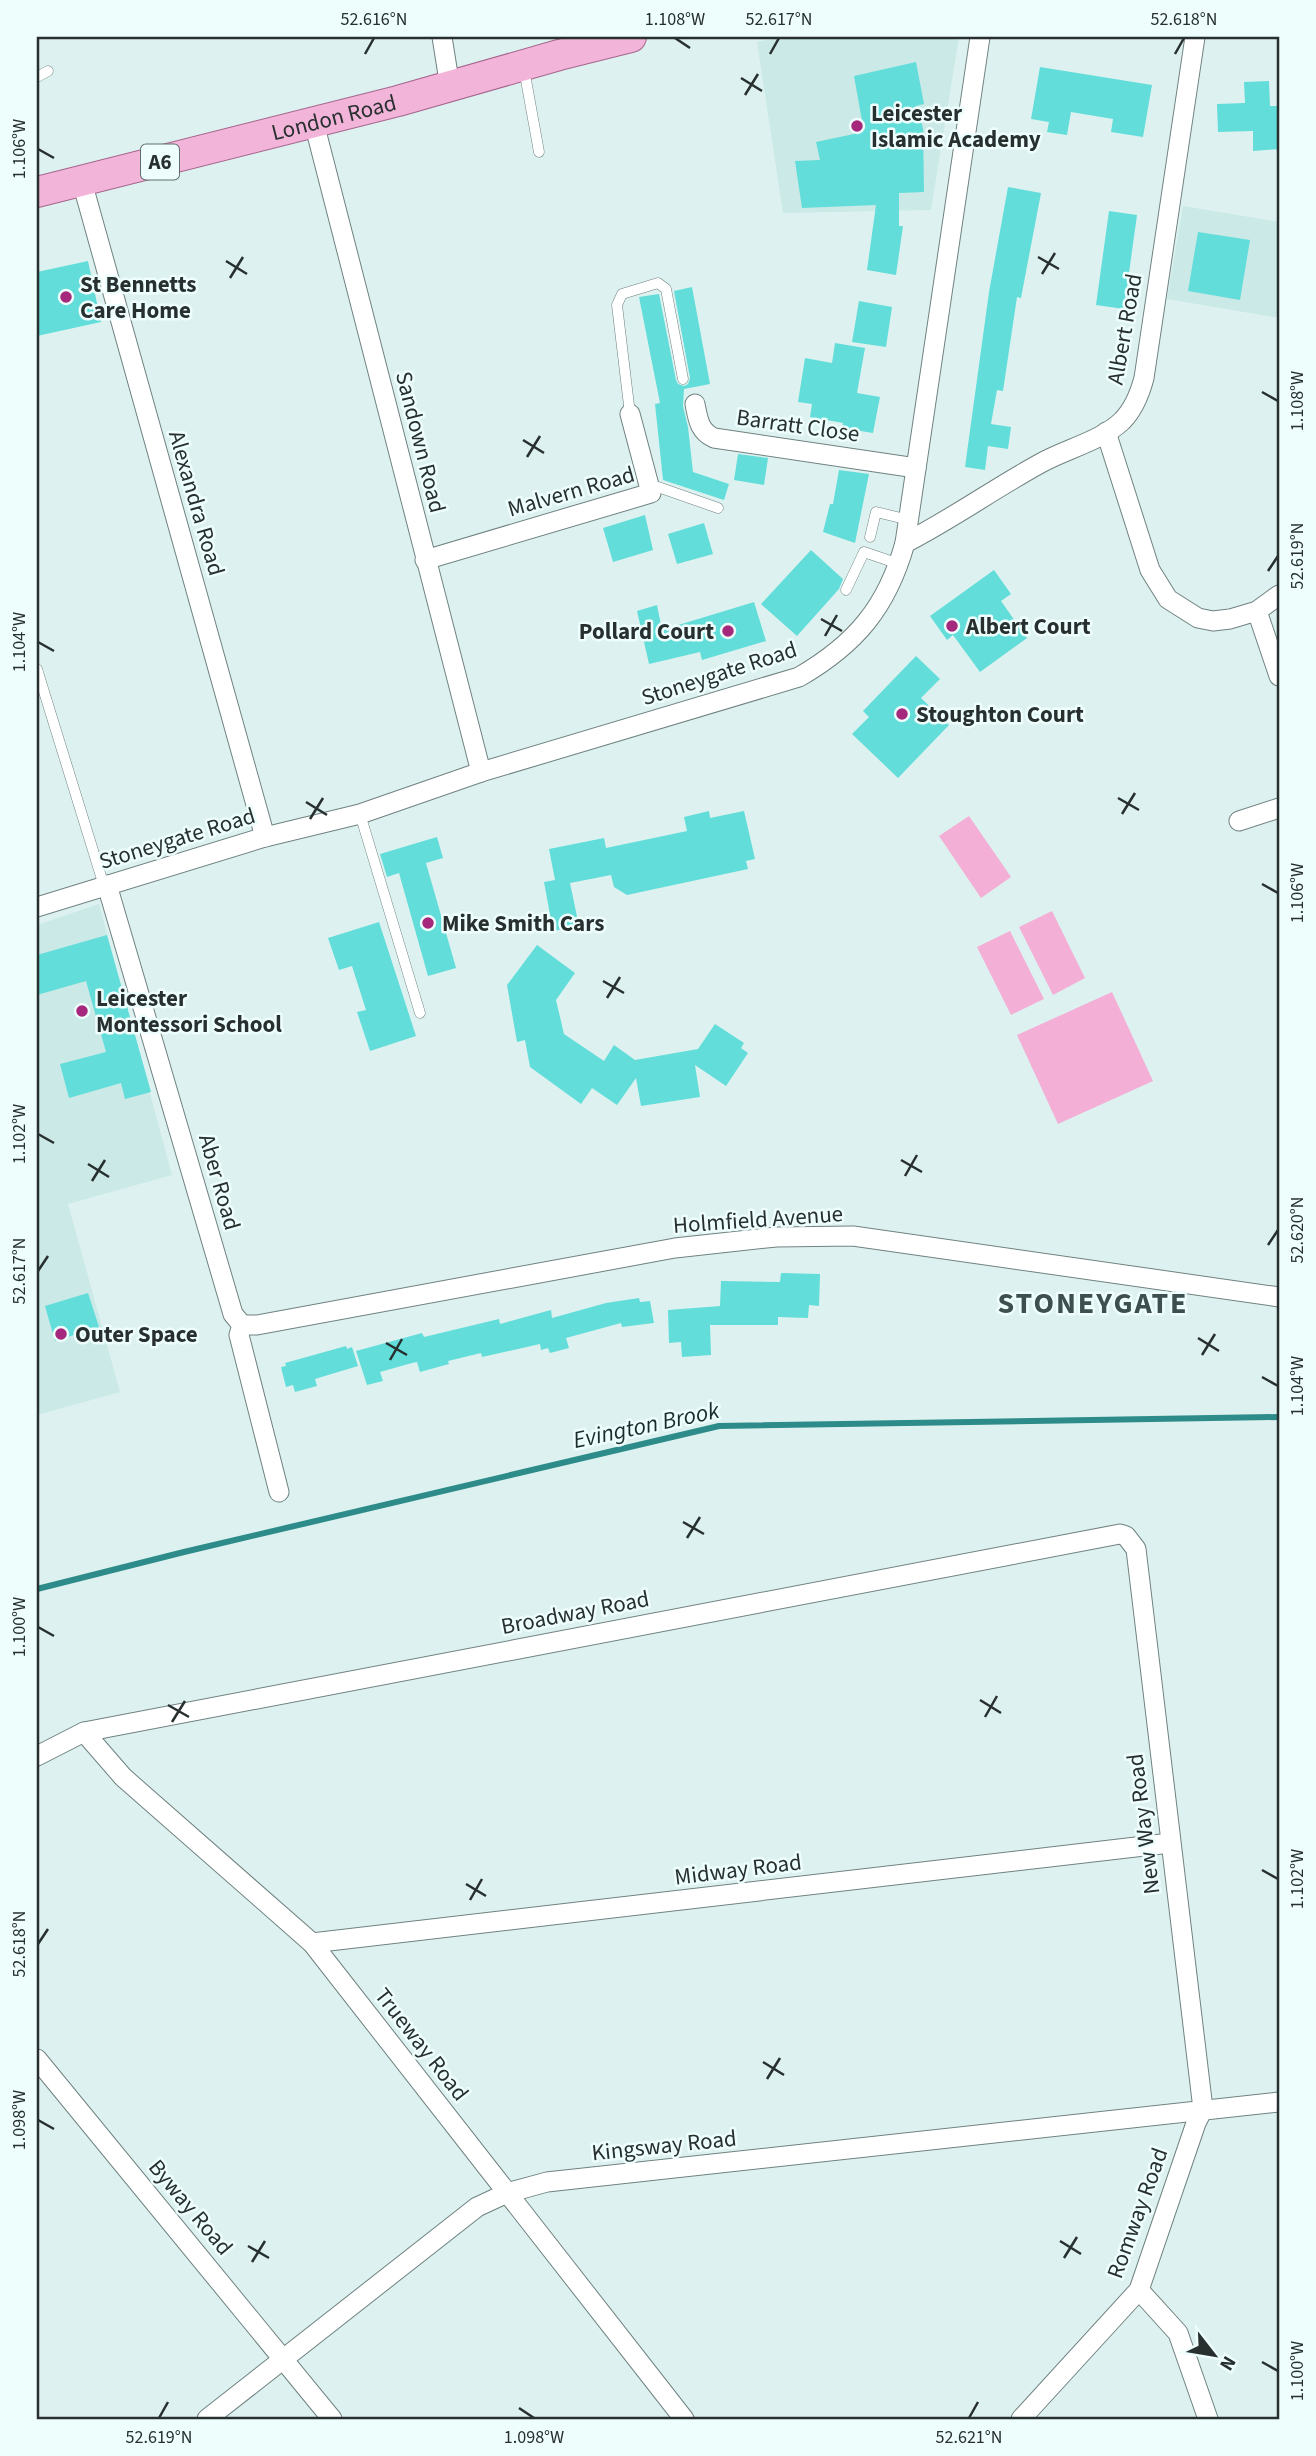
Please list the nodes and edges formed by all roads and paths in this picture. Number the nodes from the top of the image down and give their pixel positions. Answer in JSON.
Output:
{"nodes":[{"id":1,"x":442,"y":37,"type":"edge"},
{"id":2,"x":631,"y":37,"type":"edge"},
{"id":3,"x":981,"y":37,"type":"edge"},
{"id":4,"x":1195,"y":37,"type":"edge"},
{"id":5,"x":523,"y":65,"type":"junction"},
{"id":6,"x":48,"y":71,"type":"dead end"},
{"id":7,"x":37,"y":77,"type":"edge"},
{"id":8,"x":450,"y":86,"type":"junction"},
{"id":9,"x":314,"y":123,"type":"junction"},
{"id":10,"x":539,"y":152,"type":"dead end"},
{"id":11,"x":82,"y":182,"type":"junction"},
{"id":12,"x":37,"y":192,"type":"edge"},
{"id":13,"x":683,"y":379,"type":"dead end"},
{"id":14,"x":695,"y":404,"type":"dead end"},
{"id":15,"x":630,"y":414,"type":"joint"},
{"id":16,"x":1106,"y":432,"type":"junction"},
{"id":17,"x":916,"y":468,"type":"junction"},
{"id":18,"x":650,"y":488,"type":"junction"},
{"id":19,"x":718,"y":508,"type":"dead end"},
{"id":20,"x":909,"y":520,"type":"junction"},
{"id":21,"x":870,"y":537,"type":"dead end"},
{"id":22,"x":905,"y":543,"type":"junction"},
{"id":23,"x":425,"y":560,"type":"junction"},
{"id":24,"x":899,"y":564,"type":"junction"},
{"id":25,"x":846,"y":590,"type":"dead end"},
{"id":26,"x":1279,"y":595,"type":"edge"},
{"id":27,"x":1258,"y":611,"type":"junction"},
{"id":28,"x":37,"y":669,"type":"edge"},
{"id":29,"x":1279,"y":676,"type":"edge"},
{"id":30,"x":481,"y":772,"type":"junction"},
{"id":31,"x":1279,"y":808,"type":"edge"},
{"id":32,"x":360,"y":814,"type":"junction"},
{"id":33,"x":1238,"y":821,"type":"dead end"},
{"id":34,"x":265,"y":837,"type":"junction"},
{"id":35,"x":106,"y":885,"type":"junction"},
{"id":36,"x":37,"y":906,"type":"edge"},
{"id":37,"x":420,"y":1013,"type":"dead end"},
{"id":38,"x":1279,"y":1297,"type":"edge"},
{"id":39,"x":242,"y":1325,"type":"junction"},
{"id":40,"x":279,"y":1492,"type":"dead end"},
{"id":41,"x":1126,"y":1536,"type":"joint"},
{"id":42,"x":84,"y":1732,"type":"junction"},
{"id":43,"x":37,"y":1756,"type":"edge"},
{"id":44,"x":1170,"y":1843,"type":"junction"},
{"id":45,"x":312,"y":1943,"type":"junction"},
{"id":46,"x":37,"y":2059,"type":"edge"},
{"id":47,"x":1279,"y":2102,"type":"edge"},
{"id":48,"x":1203,"y":2109,"type":"junction"},
{"id":49,"x":507,"y":2193,"type":"junction"},
{"id":50,"x":1139,"y":2290,"type":"junction"},
{"id":51,"x":284,"y":2358,"type":"junction"},
{"id":52,"x":207,"y":2419,"type":"edge"},
{"id":53,"x":332,"y":2419,"type":"edge"},
{"id":54,"x":684,"y":2419,"type":"edge"},
{"id":55,"x":1021,"y":2419,"type":"edge"},
{"id":56,"x":1208,"y":2419,"type":"edge"}],
"edges":[{"from":1,"to":8,"type":"street"},
{"from":2,"to":5,"type":"main road","name":"London Road","number":"A6"},
{"from":3,"to":17,"type":"street","name":"Stoneygate Road"},
{"from":4,"to":16,"type":"street","name":"Albert Road"},
{"from":5,"to":8,"type":"main road","name":"London Road","number":"A6"},
{"from":5,"to":10,"type":"lane"},
{"from":6,"to":7,"type":"lane"},
{"from":8,"to":9,"type":"main road","name":"London Road","number":"A6"},
{"from":9,"to":11,"type":"main road","name":"London Road","number":"A6"},
{"from":9,"to":23,"type":"street","name":"Sandown Road"},
{"from":11,"to":12,"type":"main road","name":"London Road","number":"A6"},
{"from":11,"to":34,"type":"street","name":"Alexandra Road"},
{"from":13,"to":15,"type":"lane"},
{"from":14,"to":17,"type":"street","name":"Barratt Close"},
{"from":15,"to":18,"type":"street","name":"Malvern Road"},
{"from":16,"to":22,"type":"street","name":"Albert Road"},
{"from":16,"to":27,"type":"street"},
{"from":17,"to":20,"type":"street","name":"Stoneygate Road"},
{"from":18,"to":19,"type":"lane"},
{"from":18,"to":23,"type":"street","name":"Malvern Road"},
{"from":20,"to":21,"type":"lane"},
{"from":20,"to":22,"type":"street","name":"Stoneygate Road"},
{"from":22,"to":24,"type":"street","name":"Stoneygate Road"},
{"from":23,"to":30,"type":"street","name":"Sandown Road"},
{"from":24,"to":25,"type":"lane"},
{"from":24,"to":30,"type":"street","name":"Stoneygate Road"},
{"from":26,"to":27,"type":"street"},
{"from":27,"to":29,"type":"street"},
{"from":28,"to":35,"type":"lane"},
{"from":30,"to":32,"type":"street","name":"Stoneygate Road"},
{"from":31,"to":33,"type":"street"},
{"from":32,"to":34,"type":"street","name":"Stoneygate Road"},
{"from":32,"to":37,"type":"lane"},
{"from":34,"to":35,"type":"street","name":"Stoneygate Road"},
{"from":35,"to":36,"type":"street","name":"Stoneygate Road"},
{"from":35,"to":39,"type":"street","name":"Aber Road"},
{"from":38,"to":39,"type":"street","name":"Holmfield Avenue"},
{"from":39,"to":40,"type":"street","name":"Aber Road"},
{"from":41,"to":42,"type":"street","name":"Broadway Road"},
{"from":41,"to":44,"type":"street","name":"New Way Road"},
{"from":42,"to":43,"type":"street","name":"Broadway Road"},
{"from":42,"to":45,"type":"street","name":"Trueway Road"},
{"from":44,"to":45,"type":"street","name":"Midway Road"},
{"from":44,"to":48,"type":"street","name":"New Way Road"},
{"from":45,"to":49,"type":"street","name":"Trueway Road"},
{"from":46,"to":51,"type":"street","name":"Byway Road"},
{"from":47,"to":48,"type":"street","name":"Kingsway Road"},
{"from":48,"to":49,"type":"street","name":"Kingsway Road"},
{"from":48,"to":50,"type":"street","name":"Romway Road"},
{"from":49,"to":51,"type":"street","name":"Kingsway Road"},
{"from":49,"to":54,"type":"street","name":"Trueway Road"},
{"from":50,"to":55,"type":"street","name":"Romway Road"},
{"from":50,"to":56,"type":"street"},
{"from":51,"to":52,"type":"street","name":"Kingsway Road"},
{"from":51,"to":53,"type":"street","name":"Byway Road"}]}
